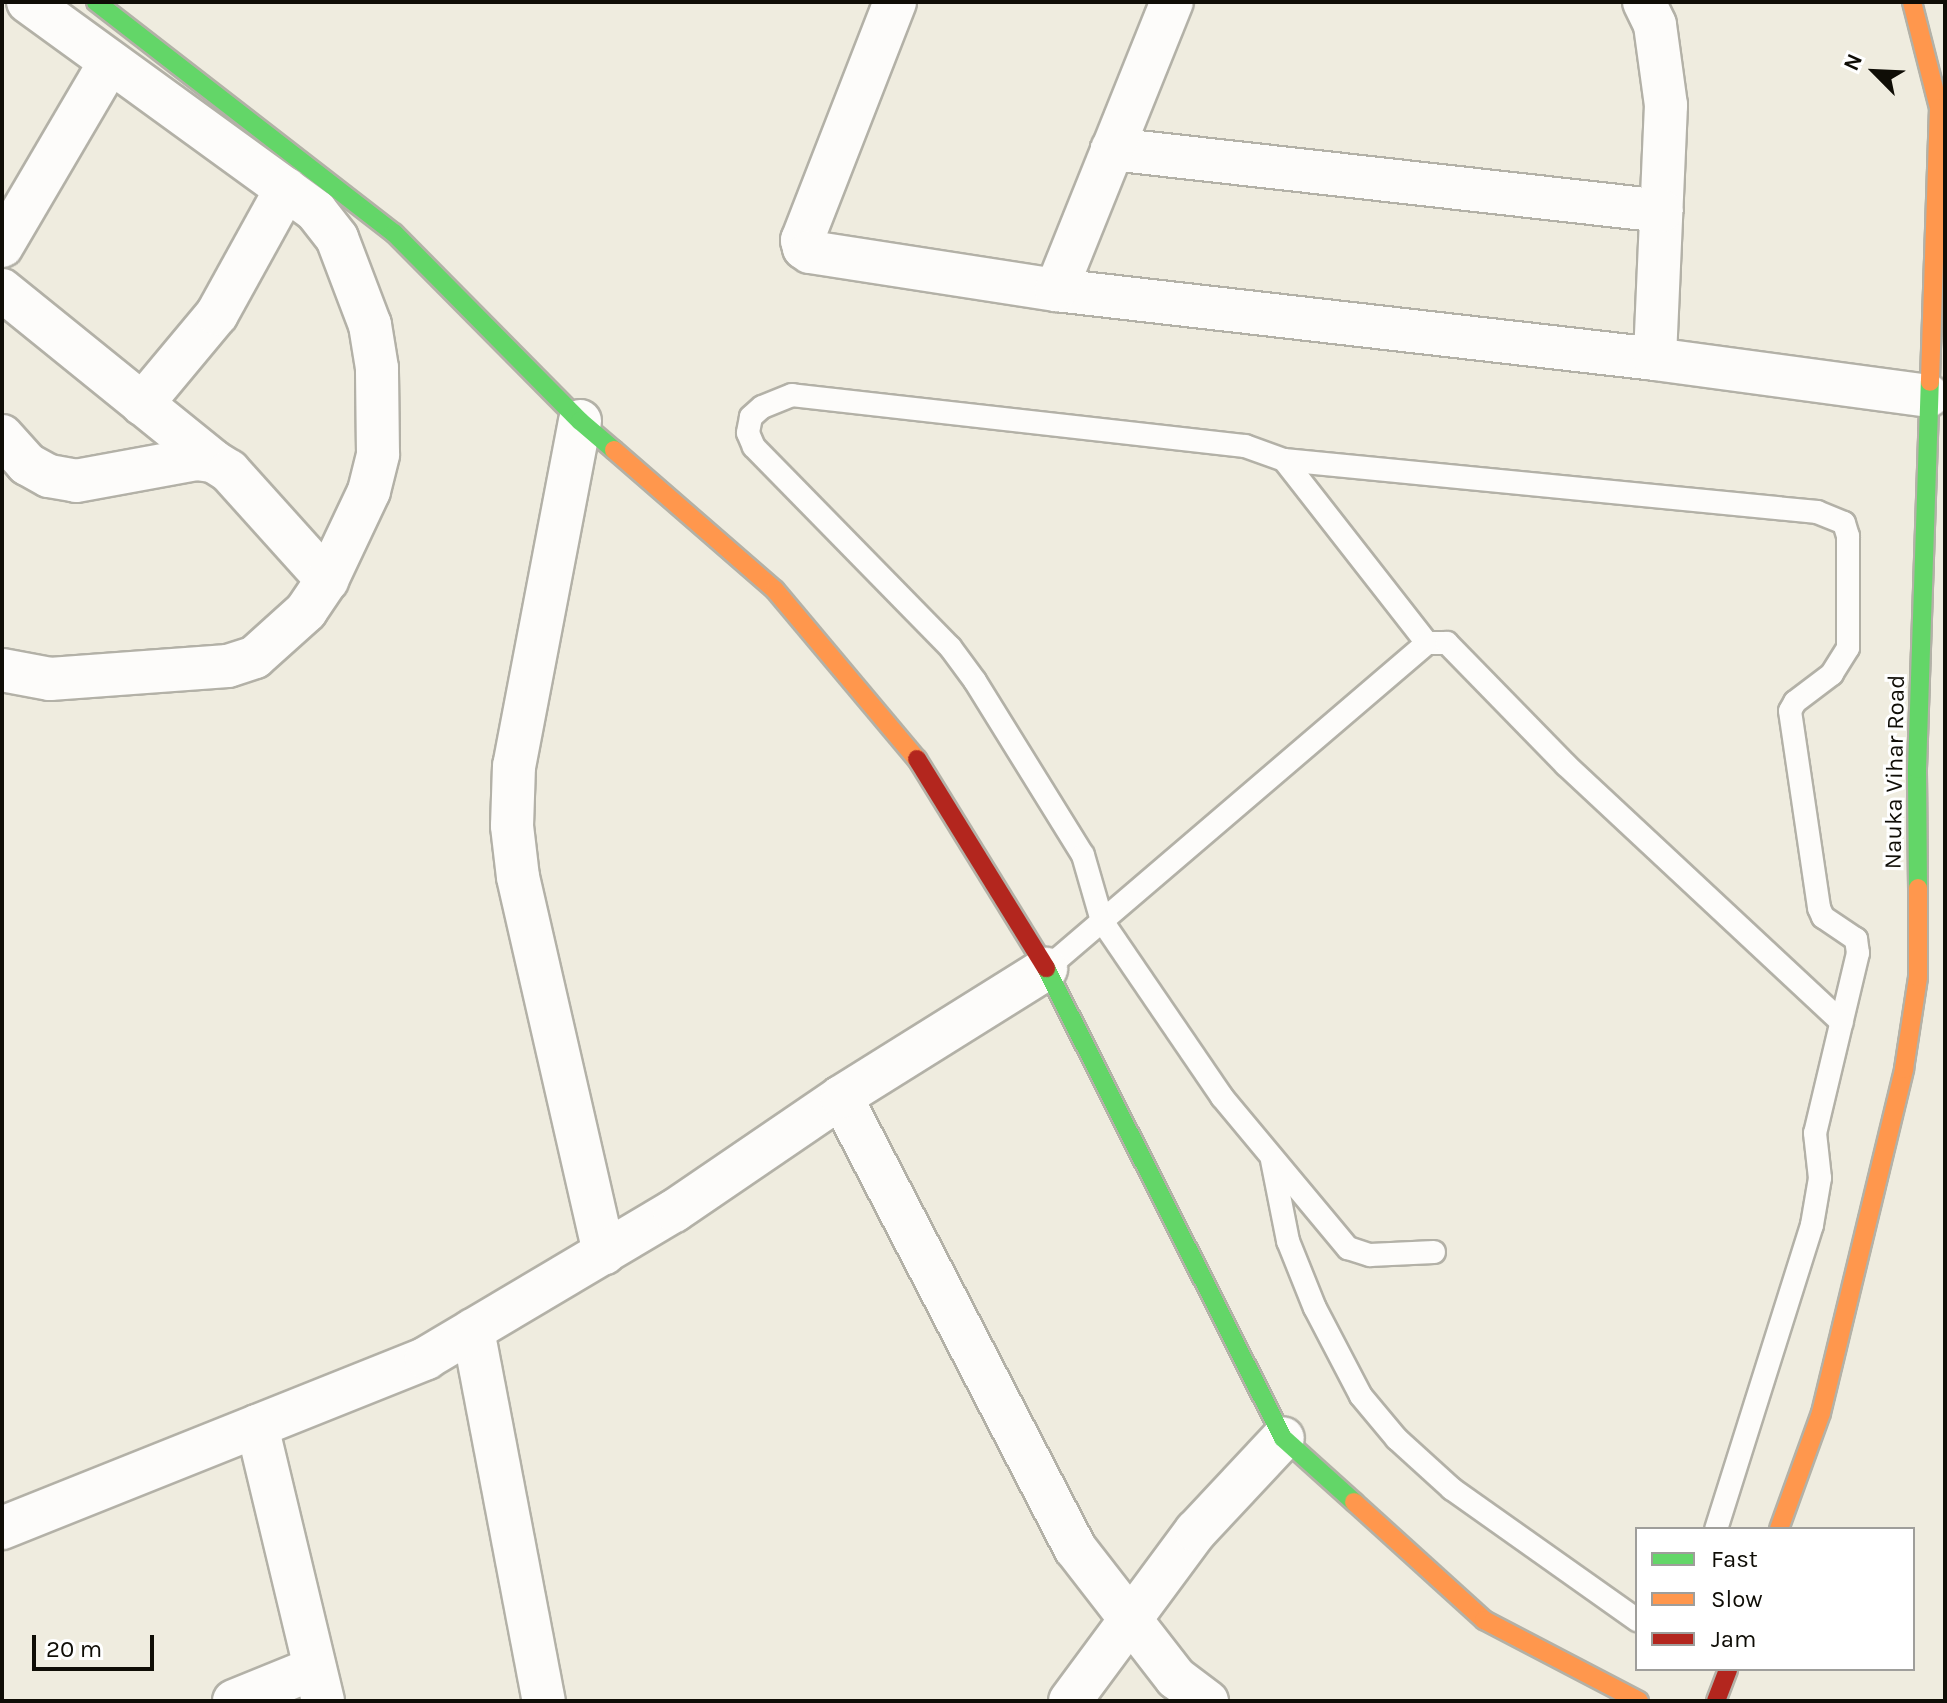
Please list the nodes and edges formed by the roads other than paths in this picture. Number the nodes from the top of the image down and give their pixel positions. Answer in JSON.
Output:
{"nodes":[{"id":1,"x":28,"y":2,"type":"edge"},
{"id":2,"x":96,"y":2,"type":"edge"},
{"id":3,"x":895,"y":2,"type":"edge"},
{"id":4,"x":1172,"y":2,"type":"edge"},
{"id":5,"x":1644,"y":2,"type":"edge"},
{"id":6,"x":1912,"y":2,"type":"edge"},
{"id":7,"x":110,"y":62,"type":"junction"},
{"id":8,"x":1112,"y":149,"type":"junction"},
{"id":9,"x":286,"y":189,"type":"junction"},
{"id":10,"x":1662,"y":211,"type":"junction"},
{"id":11,"x":2,"y":246,"type":"edge"},
{"id":12,"x":2,"y":290,"type":"edge"},
{"id":13,"x":1056,"y":290,"type":"junction"},
{"id":14,"x":1655,"y":359,"type":"junction"},
{"id":15,"x":1929,"y":396,"type":"junction"},
{"id":16,"x":142,"y":404,"type":"junction"},
{"id":17,"x":580,"y":421,"type":"junction"},
{"id":18,"x":2,"y":436,"type":"edge"},
{"id":19,"x":1284,"y":460,"type":"junction"},
{"id":20,"x":213,"y":461,"type":"junction"},
{"id":21,"x":327,"y":580,"type":"junction"},
{"id":22,"x":1427,"y":643,"type":"junction"},
{"id":23,"x":2,"y":670,"type":"edge"},
{"id":24,"x":1102,"y":921,"type":"junction"},
{"id":25,"x":1046,"y":969,"type":"junction"},
{"id":26,"x":1945,"y":975,"type":"edge"},
{"id":27,"x":1918,"y":977,"type":"junction"},
{"id":28,"x":1842,"y":1022,"type":"junction"},
{"id":29,"x":841,"y":1097,"type":"junction"},
{"id":30,"x":1270,"y":1155,"type":"junction"},
{"id":31,"x":1434,"y":1252,"type":"dead end"},
{"id":32,"x":604,"y":1253,"type":"junction"},
{"id":33,"x":473,"y":1330,"type":"junction"},
{"id":34,"x":257,"y":1426,"type":"junction"},
{"id":35,"x":1283,"y":1438,"type":"junction"},
{"id":36,"x":1717,"y":1527,"type":"edge"},
{"id":37,"x":1780,"y":1527,"type":"edge"},
{"id":38,"x":2,"y":1528,"type":"edge"},
{"id":39,"x":1129,"y":1618,"type":"junction"},
{"id":40,"x":1635,"y":1619,"type":"edge"},
{"id":41,"x":1727,"y":1671,"type":"edge"},
{"id":42,"x":319,"y":1685,"type":"edge"},
{"id":43,"x":234,"y":1701,"type":"edge"},
{"id":44,"x":544,"y":1701,"type":"edge"},
{"id":45,"x":1070,"y":1701,"type":"edge"},
{"id":46,"x":1207,"y":1701,"type":"edge"},
{"id":47,"x":1639,"y":1701,"type":"edge"},
{"id":48,"x":1716,"y":1701,"type":"edge"}],
"edges":[{"from":1,"to":7,"type":"street"},
{"from":2,"to":17,"type":"street"},
{"from":3,"to":13,"type":"street"},
{"from":4,"to":8,"type":"street"},
{"from":5,"to":10,"type":"street"},
{"from":6,"to":15,"type":"street","name":"Nauka Vihar Road"},
{"from":7,"to":9,"type":"street"},
{"from":7,"to":11,"type":"street"},
{"from":8,"to":10,"type":"street"},
{"from":8,"to":13,"type":"street"},
{"from":9,"to":16,"type":"street"},
{"from":9,"to":21,"type":"street"},
{"from":10,"to":14,"type":"street"},
{"from":12,"to":16,"type":"street"},
{"from":13,"to":14,"type":"street"},
{"from":14,"to":15,"type":"street"},
{"from":15,"to":27,"type":"street","name":"Nauka Vihar Road"},
{"from":16,"to":20,"type":"street"},
{"from":17,"to":25,"type":"street"},
{"from":17,"to":32,"type":"street"},
{"from":18,"to":20,"type":"street"},
{"from":19,"to":22,"type":"lane"},
{"from":19,"to":24,"type":"lane"},
{"from":19,"to":28,"type":"lane"},
{"from":20,"to":21,"type":"street"},
{"from":21,"to":23,"type":"street"},
{"from":22,"to":24,"type":"lane"},
{"from":22,"to":28,"type":"lane"},
{"from":24,"to":25,"type":"lane"},
{"from":24,"to":30,"type":"lane"},
{"from":25,"to":29,"type":"street"},
{"from":25,"to":35,"type":"street"},
{"from":26,"to":27,"type":"lane"},
{"from":27,"to":37,"type":"street","name":"Nauka Vihar Road"},
{"from":28,"to":36,"type":"lane"},
{"from":29,"to":32,"type":"street"},
{"from":29,"to":39,"type":"street"},
{"from":30,"to":31,"type":"lane"},
{"from":30,"to":40,"type":"lane"},
{"from":32,"to":33,"type":"street"},
{"from":33,"to":34,"type":"street"},
{"from":33,"to":44,"type":"street"},
{"from":34,"to":38,"type":"street"},
{"from":34,"to":42,"type":"street"},
{"from":35,"to":39,"type":"street"},
{"from":35,"to":47,"type":"street"},
{"from":39,"to":45,"type":"street"},
{"from":39,"to":46,"type":"street"},
{"from":41,"to":48,"type":"street"},
{"from":42,"to":43,"type":"street"}]}
